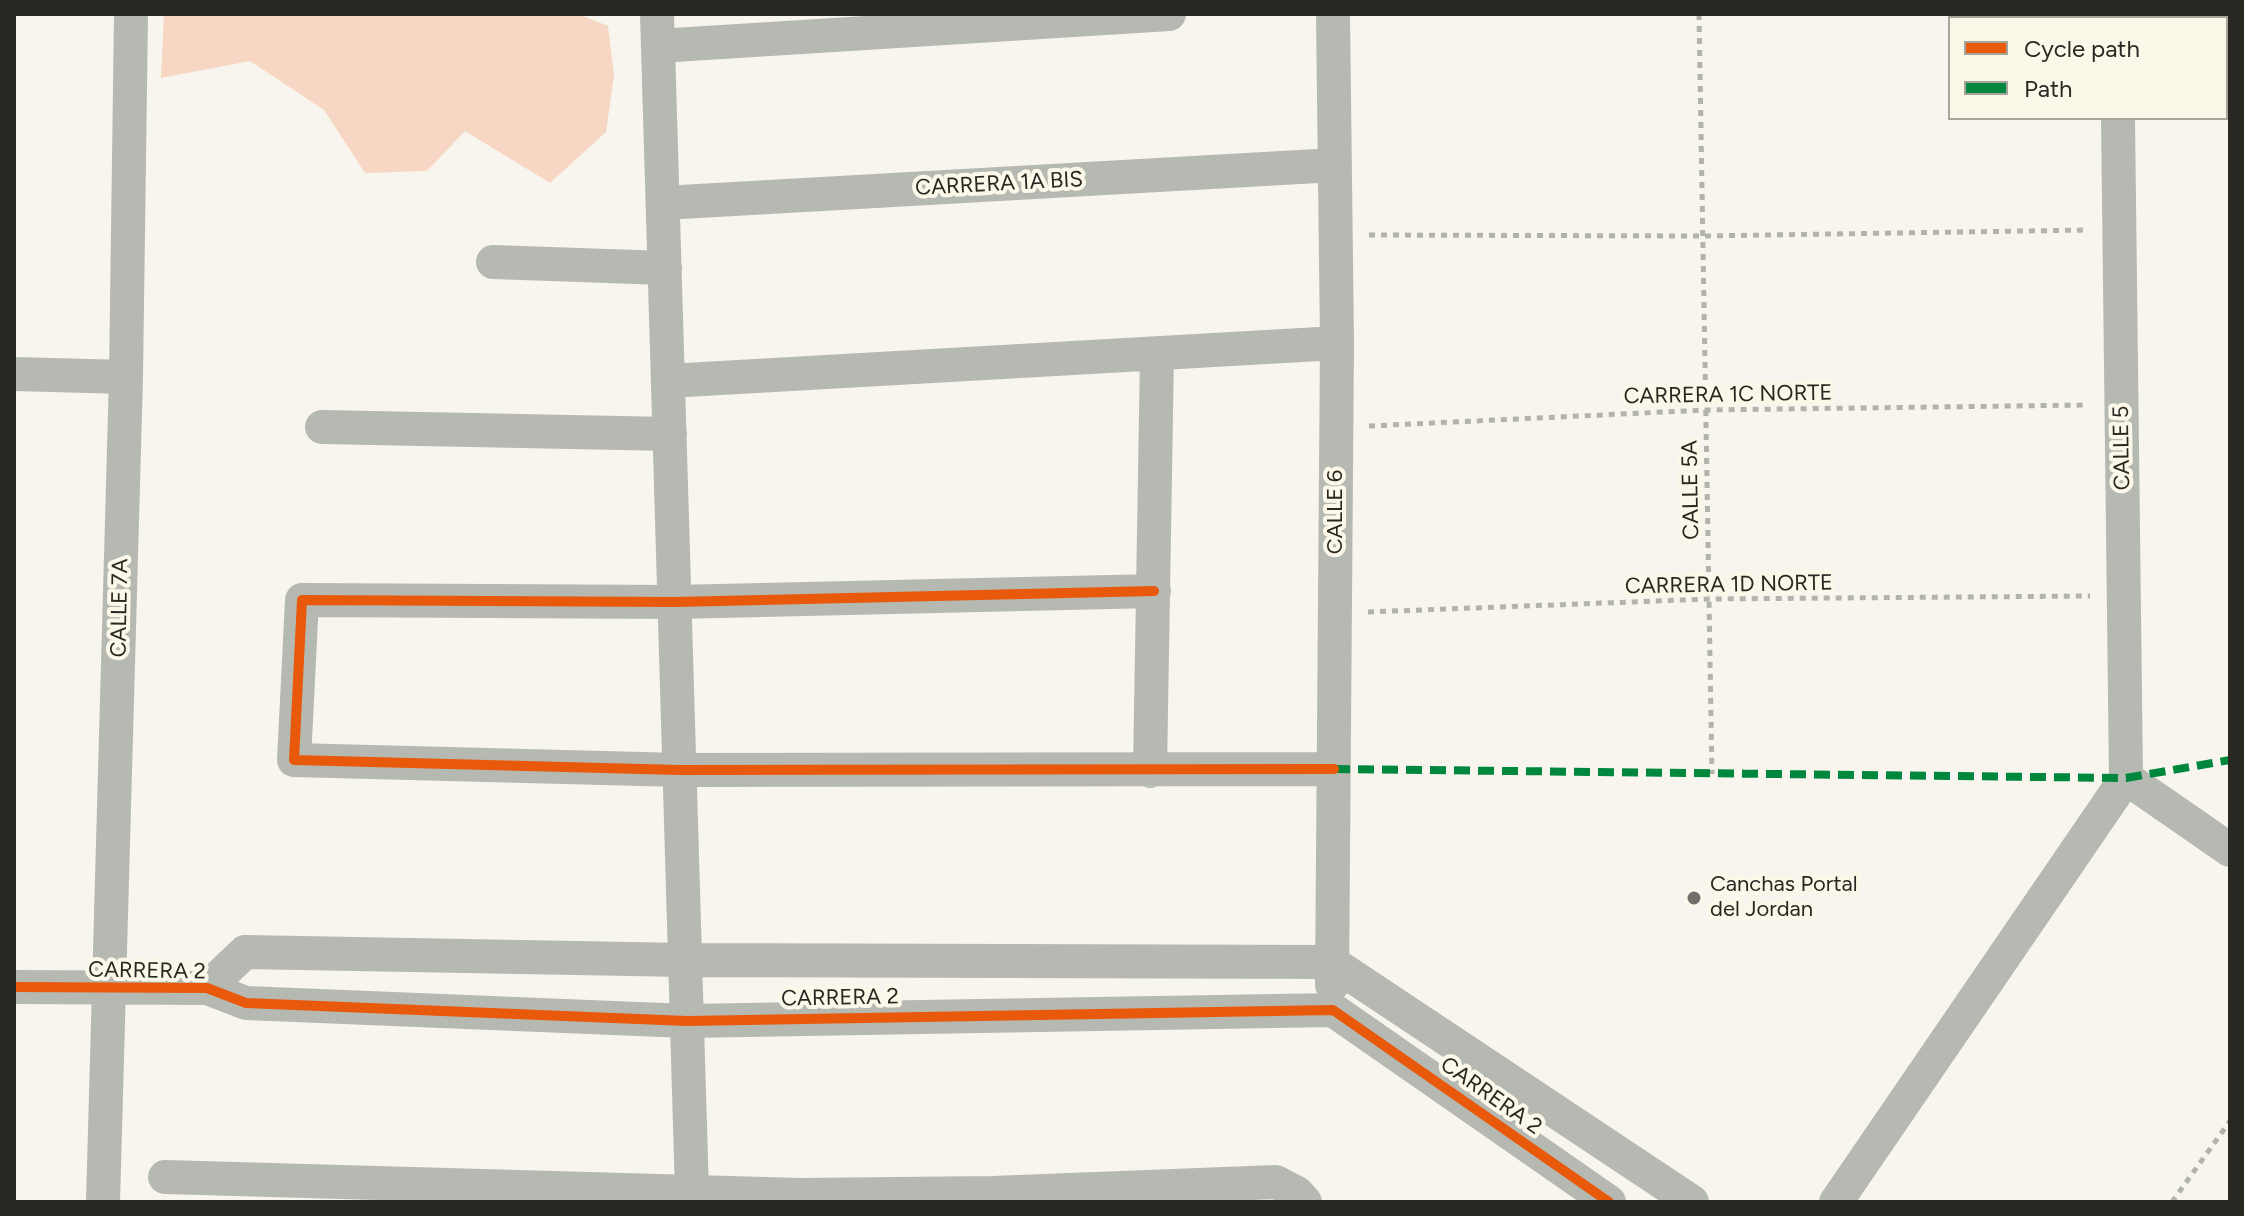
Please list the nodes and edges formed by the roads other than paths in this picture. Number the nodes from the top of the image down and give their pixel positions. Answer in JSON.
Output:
{"nodes":[{"id":1,"x":131,"y":14,"type":"edge"},
{"id":2,"x":1169,"y":14,"type":"edge"},
{"id":3,"x":1333,"y":14,"type":"edge"},
{"id":4,"x":658,"y":30,"type":"edge"},
{"id":5,"x":2118,"y":120,"type":"edge"},
{"id":6,"x":1335,"y":165,"type":"junction"},
{"id":7,"x":663,"y":203,"type":"junction"},
{"id":8,"x":493,"y":262,"type":"dead end"},
{"id":9,"x":665,"y":268,"type":"junction"},
{"id":10,"x":1337,"y":343,"type":"junction"},
{"id":11,"x":1157,"y":354,"type":"junction"},
{"id":12,"x":14,"y":374,"type":"edge"},
{"id":13,"x":126,"y":377,"type":"junction"},
{"id":14,"x":668,"y":381,"type":"junction"},
{"id":15,"x":322,"y":427,"type":"dead end"},
{"id":16,"x":670,"y":434,"type":"junction"},
{"id":17,"x":1154,"y":591,"type":"junction"},
{"id":18,"x":675,"y":602,"type":"junction"},
{"id":19,"x":1334,"y":769,"type":"junction"},
{"id":20,"x":680,"y":770,"type":"junction"},
{"id":21,"x":1150,"y":771,"type":"junction"},
{"id":22,"x":2126,"y":778,"type":"junction"},
{"id":23,"x":2230,"y":850,"type":"edge"},
{"id":24,"x":685,"y":960,"type":"junction"},
{"id":25,"x":1331,"y":962,"type":"junction"},
{"id":26,"x":14,"y":987,"type":"edge"},
{"id":27,"x":207,"y":988,"type":"junction"},
{"id":28,"x":111,"y":990,"type":"junction"},
{"id":29,"x":1333,"y":1010,"type":"junction"},
{"id":30,"x":687,"y":1021,"type":"junction"},
{"id":31,"x":165,"y":1177,"type":"dead end"},
{"id":32,"x":692,"y":1193,"type":"junction"},
{"id":33,"x":1172,"y":1194,"type":"edge"},
{"id":34,"x":994,"y":1197,"type":"edge"},
{"id":35,"x":801,"y":1198,"type":"edge"},
{"id":36,"x":103,"y":1202,"type":"edge"},
{"id":37,"x":1305,"y":1202,"type":"edge"},
{"id":38,"x":1609,"y":1202,"type":"edge"},
{"id":39,"x":1692,"y":1202,"type":"edge"},
{"id":40,"x":1836,"y":1202,"type":"edge"}],
"edges":[{"from":1,"to":13,"type":"street","name":"CALLE 7A"},
{"from":2,"to":4,"type":"street"},
{"from":3,"to":6,"type":"street","name":"CALLE 6"},
{"from":4,"to":7,"type":"street"},
{"from":5,"to":22,"type":"street","name":"CALLE 5"},
{"from":6,"to":7,"type":"street","name":"CARRERA 1A BIS"},
{"from":6,"to":10,"type":"street","name":"CALLE 6"},
{"from":7,"to":9,"type":"street"},
{"from":8,"to":9,"type":"street"},
{"from":9,"to":14,"type":"street"},
{"from":10,"to":11,"type":"street"},
{"from":10,"to":19,"type":"street","name":"CALLE 6"},
{"from":11,"to":14,"type":"street"},
{"from":11,"to":17,"type":"street"},
{"from":12,"to":13,"type":"street"},
{"from":13,"to":28,"type":"street","name":"CALLE 7A"},
{"from":14,"to":16,"type":"street"},
{"from":15,"to":16,"type":"street"},
{"from":16,"to":18,"type":"street"},
{"from":17,"to":18,"type":"street"},
{"from":17,"to":21,"type":"street"},
{"from":18,"to":20,"type":"street"},
{"from":18,"to":20,"type":"street"},
{"from":19,"to":21,"type":"street"},
{"from":19,"to":25,"type":"street","name":"CALLE 6"},
{"from":20,"to":21,"type":"street"},
{"from":20,"to":24,"type":"street"},
{"from":22,"to":23,"type":"street"},
{"from":22,"to":40,"type":"street"},
{"from":24,"to":25,"type":"street","name":"CARRERA 2"},
{"from":24,"to":27,"type":"street","name":"CARRERA 2"},
{"from":24,"to":30,"type":"street"},
{"from":25,"to":29,"type":"street","name":"CALLE 6"},
{"from":25,"to":39,"type":"street"},
{"from":26,"to":28,"type":"street","name":"CARRERA 2"},
{"from":27,"to":28,"type":"street","name":"CARRERA 2"},
{"from":27,"to":30,"type":"street","name":"CARRERA 2"},
{"from":28,"to":36,"type":"street","name":"CALLE 7A"},
{"from":29,"to":30,"type":"street","name":"CARRERA 2"},
{"from":29,"to":38,"type":"street","name":"CARRERA 2"},
{"from":30,"to":32,"type":"street"},
{"from":31,"to":32,"type":"street"},
{"from":32,"to":35,"type":"street"},
{"from":33,"to":34,"type":"street"},
{"from":33,"to":37,"type":"street"},
{"from":34,"to":35,"type":"street"}]}
